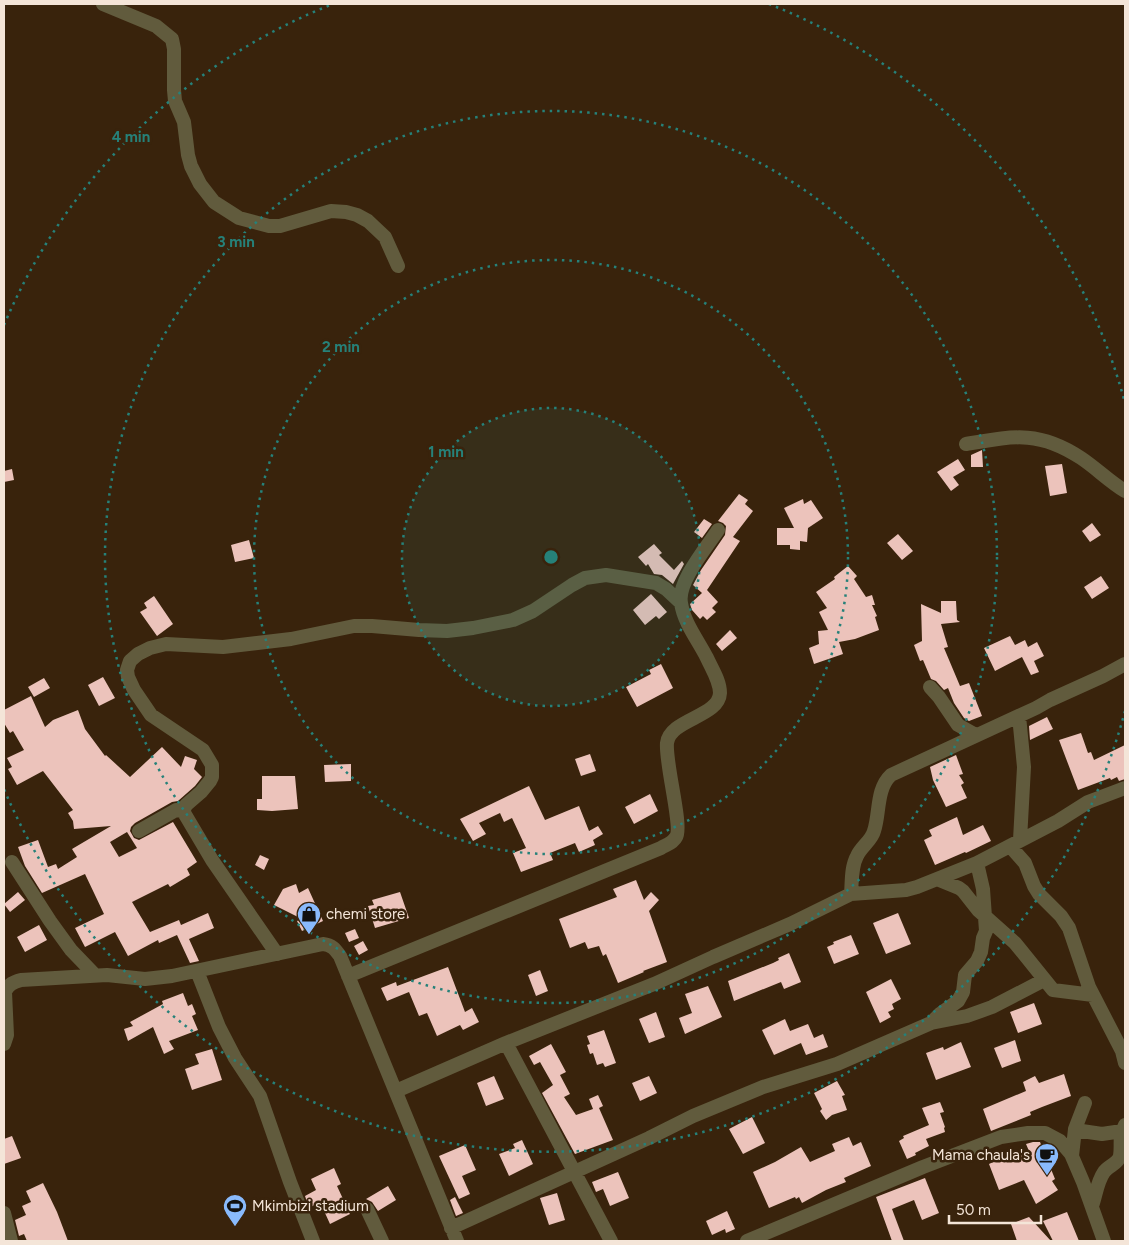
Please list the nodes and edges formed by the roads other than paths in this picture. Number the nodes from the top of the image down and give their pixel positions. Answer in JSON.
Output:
{"nodes":[{"id":1,"x":103,"y":4,"type":"edge"},
{"id":2,"x":398,"y":266,"type":"dead end"},
{"id":3,"x":966,"y":444,"type":"dead end"},
{"id":4,"x":1125,"y":491,"type":"edge"},
{"id":5,"x":718,"y":530,"type":"dead end"},
{"id":6,"x":680,"y":603,"type":"junction"},
{"id":7,"x":1125,"y":664,"type":"edge"},
{"id":8,"x":930,"y":687,"type":"dead end"},
{"id":9,"x":1019,"y":716,"type":"junction"},
{"id":10,"x":976,"y":735,"type":"junction"},
{"id":11,"x":1125,"y":788,"type":"edge"},
{"id":12,"x":183,"y":811,"type":"junction"},
{"id":13,"x":139,"y":831,"type":"dead end"},
{"id":14,"x":1015,"y":843,"type":"junction"},
{"id":15,"x":12,"y":862,"type":"dead end"},
{"id":16,"x":977,"y":863,"type":"junction"},
{"id":17,"x":938,"y":879,"type":"junction"},
{"id":18,"x":851,"y":894,"type":"junction"},
{"id":19,"x":984,"y":915,"type":"junction"},
{"id":20,"x":277,"y":954,"type":"junction"},
{"id":21,"x":197,"y":971,"type":"junction"},
{"id":22,"x":95,"y":975,"type":"junction"},
{"id":23,"x":348,"y":976,"type":"junction"},
{"id":24,"x":1044,"y":980,"type":"junction"},
{"id":25,"x":1093,"y":995,"type":"junction"},
{"id":26,"x":931,"y":1023,"type":"junction"},
{"id":27,"x":506,"y":1043,"type":"junction"},
{"id":28,"x":4,"y":1044,"type":"edge"},
{"id":29,"x":1125,"y":1063,"type":"edge"},
{"id":30,"x":396,"y":1091,"type":"junction"},
{"id":31,"x":1085,"y":1103,"type":"dead end"},
{"id":32,"x":1124,"y":1128,"type":"edge"},
{"id":33,"x":1075,"y":1130,"type":"junction"},
{"id":34,"x":1072,"y":1156,"type":"junction"},
{"id":35,"x":574,"y":1171,"type":"junction"},
{"id":36,"x":1092,"y":1206,"type":"junction"},
{"id":37,"x":368,"y":1208,"type":"dead end"},
{"id":38,"x":4,"y":1213,"type":"edge"},
{"id":39,"x":451,"y":1228,"type":"junction"},
{"id":40,"x":11,"y":1241,"type":"edge"},
{"id":41,"x":313,"y":1241,"type":"edge"},
{"id":42,"x":382,"y":1241,"type":"edge"},
{"id":43,"x":458,"y":1241,"type":"edge"},
{"id":44,"x":611,"y":1241,"type":"edge"},
{"id":45,"x":747,"y":1241,"type":"edge"},
{"id":46,"x":1104,"y":1241,"type":"edge"}],
"edges":[{"from":1,"to":2,"type":"street"},
{"from":3,"to":4,"type":"street"},
{"from":5,"to":6,"type":"street"},
{"from":6,"to":12,"type":"street"},
{"from":6,"to":23,"type":"street"},
{"from":7,"to":9,"type":"street"},
{"from":8,"to":10,"type":"street"},
{"from":9,"to":10,"type":"street"},
{"from":9,"to":14,"type":"street"},
{"from":10,"to":18,"type":"street"},
{"from":11,"to":14,"type":"street"},
{"from":12,"to":13,"type":"street"},
{"from":12,"to":20,"type":"street"},
{"from":14,"to":16,"type":"street"},
{"from":14,"to":25,"type":"street"},
{"from":15,"to":22,"type":"street"},
{"from":16,"to":17,"type":"street"},
{"from":16,"to":19,"type":"street"},
{"from":17,"to":18,"type":"street"},
{"from":17,"to":19,"type":"street"},
{"from":18,"to":27,"type":"street"},
{"from":19,"to":24,"type":"street"},
{"from":19,"to":26,"type":"street"},
{"from":20,"to":21,"type":"street"},
{"from":20,"to":23,"type":"street"},
{"from":21,"to":22,"type":"street"},
{"from":21,"to":41,"type":"street"},
{"from":22,"to":28,"type":"street"},
{"from":23,"to":30,"type":"street"},
{"from":24,"to":25,"type":"street"},
{"from":24,"to":26,"type":"street"},
{"from":25,"to":29,"type":"street"},
{"from":26,"to":35,"type":"street"},
{"from":27,"to":30,"type":"street"},
{"from":27,"to":35,"type":"street"},
{"from":30,"to":39,"type":"street"},
{"from":31,"to":33,"type":"street"},
{"from":32,"to":33,"type":"street"},
{"from":32,"to":36,"type":"street"},
{"from":33,"to":34,"type":"street"},
{"from":34,"to":36,"type":"street"},
{"from":34,"to":45,"type":"street"},
{"from":35,"to":39,"type":"street"},
{"from":35,"to":44,"type":"street"},
{"from":36,"to":46,"type":"street"},
{"from":37,"to":42,"type":"street"},
{"from":38,"to":40,"type":"street"},
{"from":39,"to":43,"type":"street"}]}
